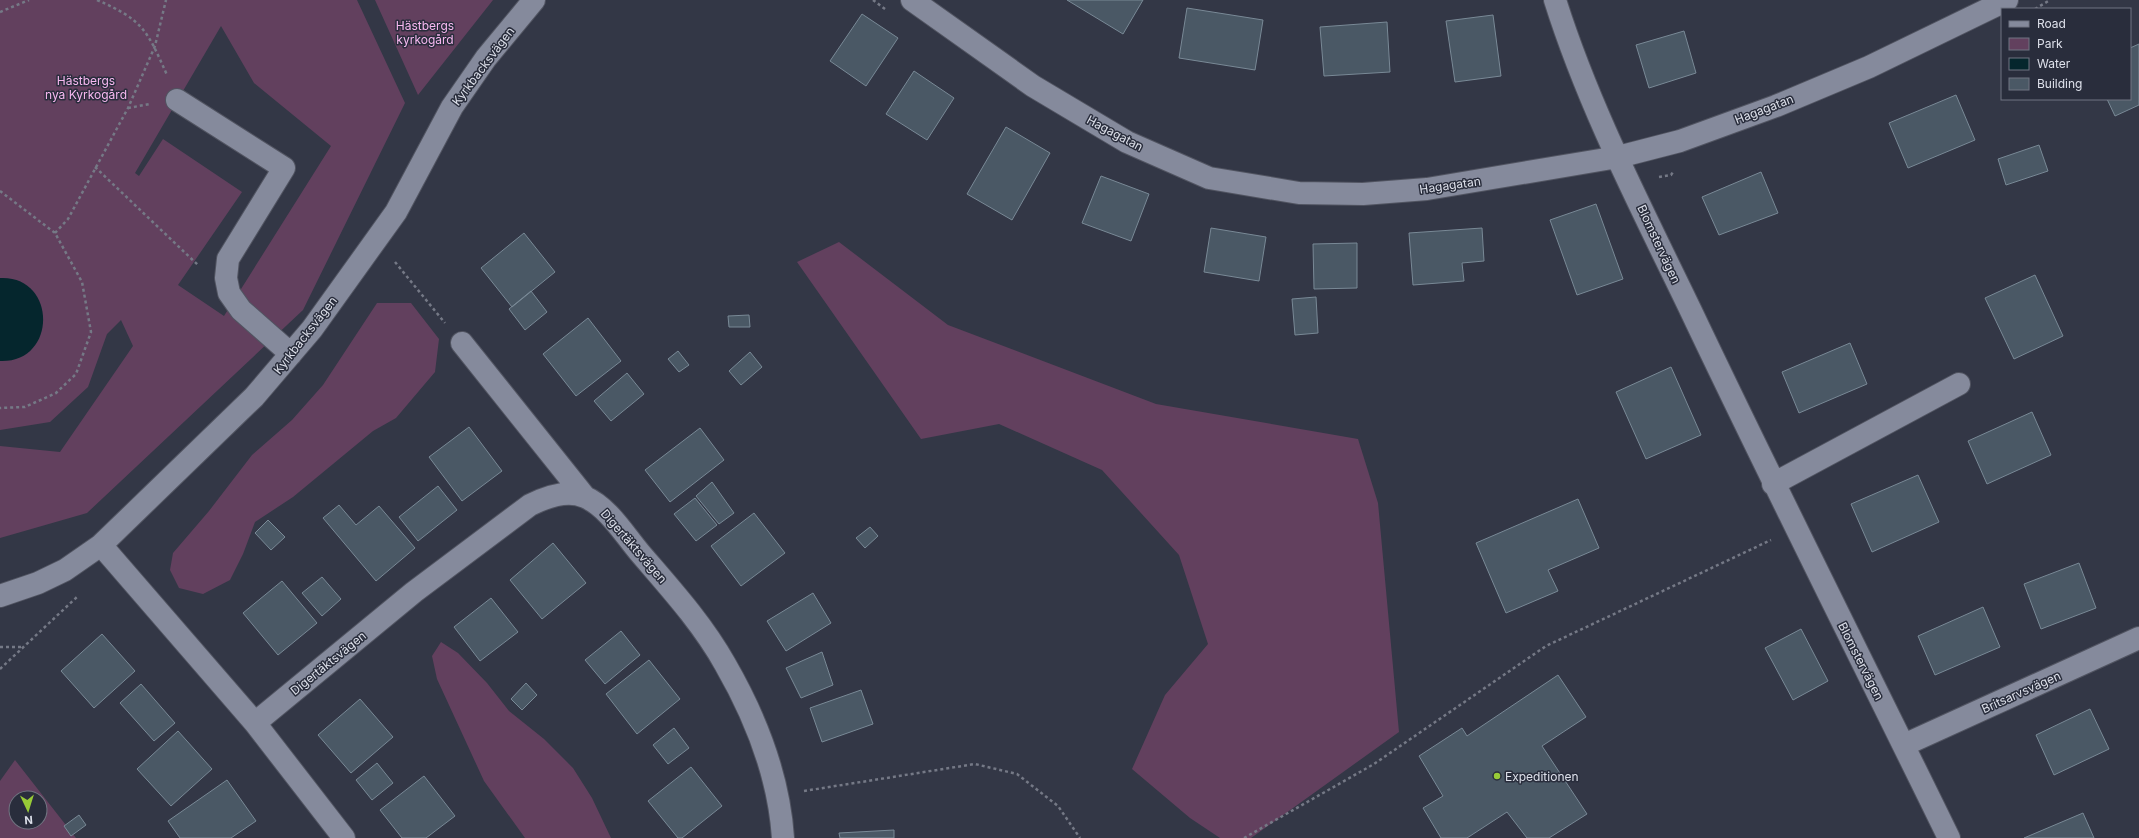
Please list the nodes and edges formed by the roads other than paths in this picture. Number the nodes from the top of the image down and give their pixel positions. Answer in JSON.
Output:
{"nodes":[{"id":1,"x":534,"y":0,"type":"edge"},
{"id":2,"x":912,"y":0,"type":"edge"},
{"id":3,"x":1555,"y":0,"type":"edge"},
{"id":4,"x":2007,"y":0,"type":"edge"},
{"id":5,"x":177,"y":100,"type":"road end"},
{"id":6,"x":1618,"y":157,"type":"junction"},
{"id":7,"x":462,"y":343,"type":"road end"},
{"id":8,"x":291,"y":354,"type":"junction"},
{"id":9,"x":1959,"y":384,"type":"dead end"},
{"id":10,"x":1773,"y":484,"type":"junction"},
{"id":11,"x":585,"y":497,"type":"junction"},
{"id":12,"x":101,"y":545,"type":"junction"},
{"id":13,"x":0,"y":596,"type":"edge"},
{"id":14,"x":2139,"y":638,"type":"edge"},
{"id":15,"x":255,"y":723,"type":"junction"},
{"id":16,"x":1904,"y":745,"type":"junction"},
{"id":17,"x":344,"y":838,"type":"edge"},
{"id":18,"x":783,"y":838,"type":"edge"},
{"id":19,"x":1949,"y":838,"type":"edge"}],
"edges":[{"from":1,"to":8,"type":"street","name":"Kyrkbacksvägen"},
{"from":2,"to":6,"type":"street","name":"Hagagatan"},
{"from":3,"to":6,"type":"street","name":"Blomstervägen"},
{"from":4,"to":6,"type":"street","name":"Hagagatan"},
{"from":5,"to":8,"type":"street"},
{"from":6,"to":10,"type":"street","name":"Blomstervägen"},
{"from":7,"to":11,"type":"street"},
{"from":8,"to":12,"type":"street","name":"Kyrkbacksvägen"},
{"from":9,"to":10,"type":"street"},
{"from":10,"to":16,"type":"street","name":"Blomstervägen"},
{"from":11,"to":15,"type":"street","name":"Digertäktsvägen"},
{"from":11,"to":18,"type":"street","name":"Digertäktsvägen"},
{"from":12,"to":13,"type":"street","name":"Kyrkbacksvägen"},
{"from":12,"to":15,"type":"street"},
{"from":14,"to":16,"type":"street","name":"Britsarvsvägen"},
{"from":15,"to":17,"type":"street"},
{"from":16,"to":19,"type":"street","name":"Blomstervägen"}]}
